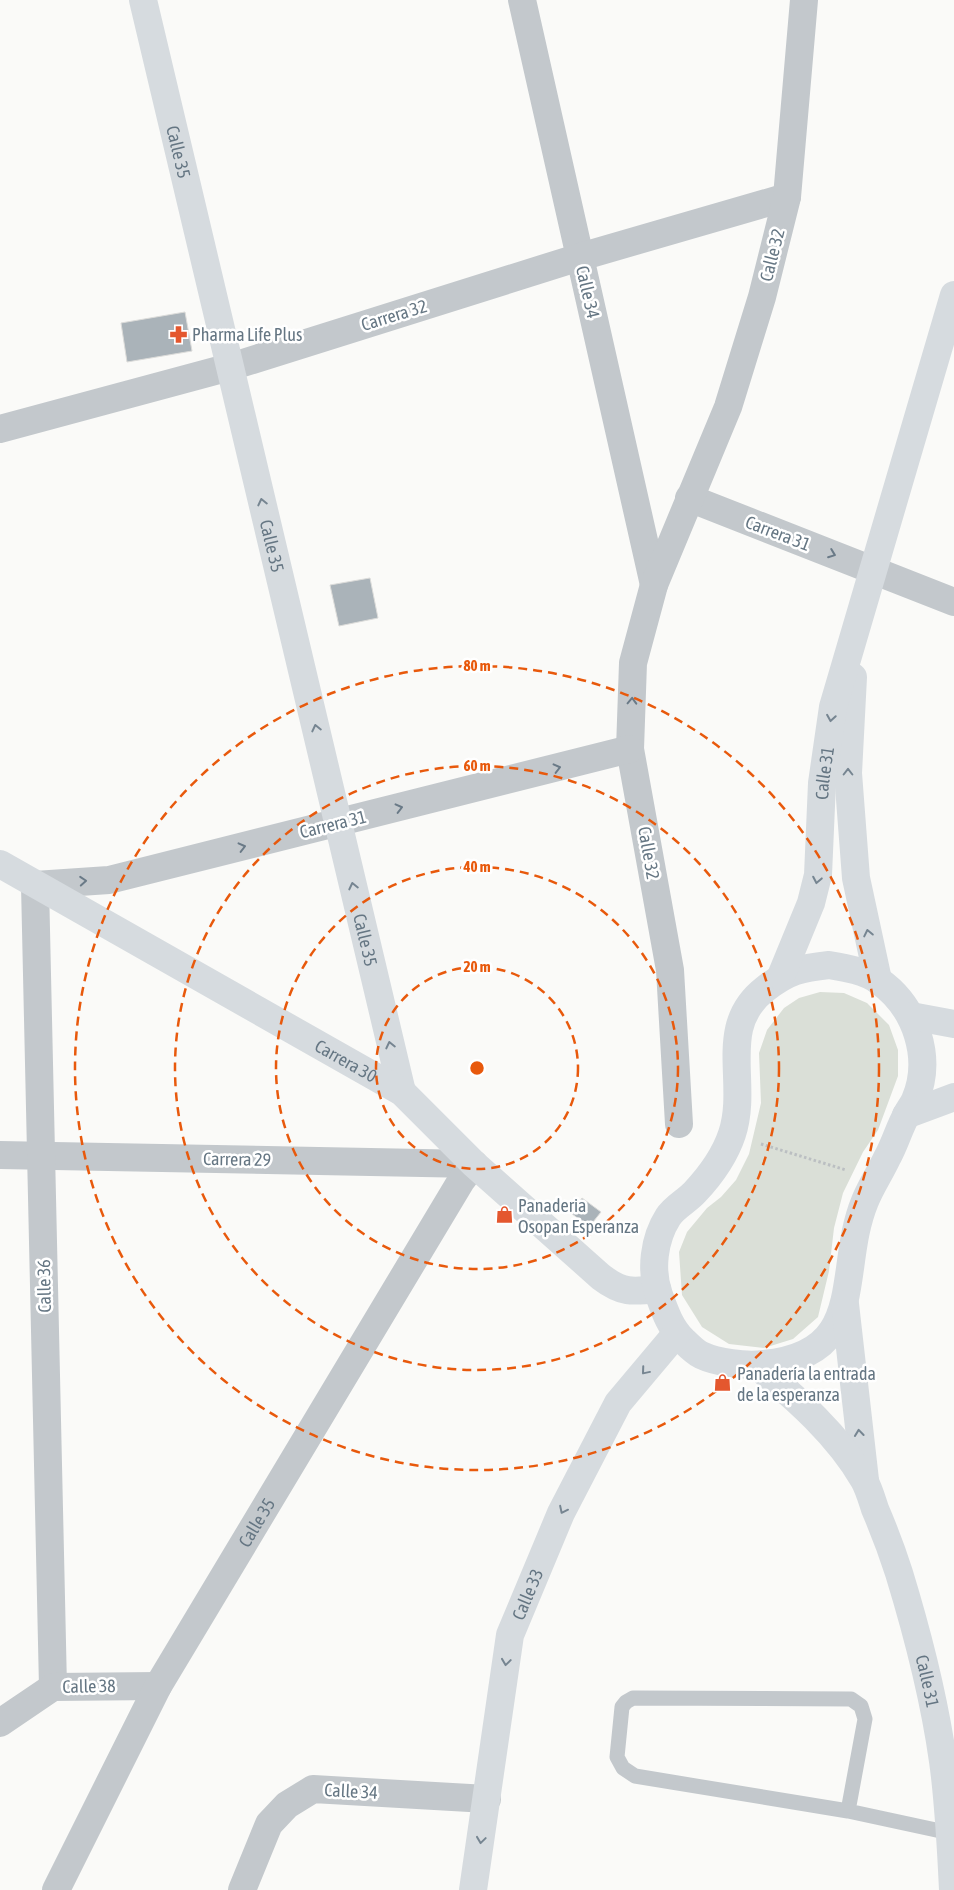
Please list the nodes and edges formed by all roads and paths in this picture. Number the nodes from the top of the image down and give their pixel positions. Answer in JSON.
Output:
{"nodes":[{"id":1,"x":143,"y":0,"type":"edge"},
{"id":2,"x":522,"y":0,"type":"edge"},
{"id":3,"x":804,"y":0,"type":"edge"},
{"id":4,"x":787,"y":197,"type":"junction"},
{"id":5,"x":580,"y":257,"type":"junction"},
{"id":6,"x":954,"y":295,"type":"edge"},
{"id":7,"x":230,"y":367,"type":"junction"},
{"id":8,"x":0,"y":429,"type":"edge"},
{"id":9,"x":689,"y":498,"type":"junction"},
{"id":10,"x":873,"y":570,"type":"junction"},
{"id":11,"x":654,"y":585,"type":"junction"},
{"id":12,"x":954,"y":602,"type":"edge"},
{"id":13,"x":630,"y":749,"type":"junction"},
{"id":14,"x":338,"y":823,"type":"junction"},
{"id":15,"x":0,"y":864,"type":"edge"},
{"id":16,"x":34,"y":885,"type":"junction"},
{"id":17,"x":781,"y":976,"type":"junction"},
{"id":18,"x":878,"y":980,"type":"junction"},
{"id":19,"x":911,"y":1016,"type":"junction"},
{"id":20,"x":954,"y":1024,"type":"edge"},
{"id":21,"x":402,"y":1092,"type":"junction"},
{"id":22,"x":954,"y":1097,"type":"edge"},
{"id":23,"x":906,"y":1114,"type":"junction"},
{"id":24,"x":679,"y":1124,"type":"dead end"},
{"id":25,"x":732,"y":1136,"type":"junction"},
{"id":26,"x":0,"y":1155,"type":"edge"},
{"id":27,"x":41,"y":1155,"type":"junction"},
{"id":28,"x":474,"y":1164,"type":"junction"},
{"id":29,"x":875,"y":1179,"type":"junction"},
{"id":30,"x":657,"y":1289,"type":"junction"},
{"id":31,"x":845,"y":1301,"type":"junction"},
{"id":32,"x":676,"y":1334,"type":"junction"},
{"id":33,"x":756,"y":1365,"type":"junction"},
{"id":34,"x":865,"y":1481,"type":"junction"},
{"id":35,"x":158,"y":1686,"type":"junction"},
{"id":36,"x":53,"y":1687,"type":"junction"},
{"id":37,"x":0,"y":1723,"type":"edge"},
{"id":38,"x":487,"y":1799,"type":"junction"},
{"id":39,"x":848,"y":1811,"type":"junction"},
{"id":40,"x":950,"y":1833,"type":"junction"},
{"id":41,"x":56,"y":1890,"type":"edge"},
{"id":42,"x":242,"y":1890,"type":"edge"},
{"id":43,"x":473,"y":1890,"type":"edge"},
{"id":44,"x":952,"y":1890,"type":"edge"}],
"edges":[{"from":1,"to":7,"type":"street","name":"Calle 35"},
{"from":2,"to":5,"type":"street","name":"Calle 34"},
{"from":3,"to":4,"type":"street","name":"Calle 32"},
{"from":4,"to":5,"type":"street","name":"Carrera 32"},
{"from":4,"to":9,"type":"street","name":"Calle 32"},
{"from":5,"to":7,"type":"street","name":"Carrera 32"},
{"from":5,"to":11,"type":"street","name":"Calle 34"},
{"from":6,"to":10,"type":"street","name":"Calle 31"},
{"from":7,"to":8,"type":"street","name":"Carrera 32"},
{"from":14,"to":7,"type":"street","name":"Calle 35","one_way":true},
{"from":9,"to":10,"type":"street","name":"Carrera 31","one_way":true},
{"from":9,"to":11,"type":"street"},
{"from":10,"to":12,"type":"street","name":"Carrera 31"},
{"from":10,"to":17,"type":"street","name":"Calle 31","one_way":true},
{"from":18,"to":10,"type":"street","name":"Calle 31","one_way":true},
{"from":13,"to":11,"type":"street","name":"Calle 32","one_way":true},
{"from":14,"to":13,"type":"street","name":"Carrera 31","one_way":true},
{"from":13,"to":24,"type":"street","name":"Calle 32"},
{"from":16,"to":14,"type":"street","name":"Carrera 31","one_way":true},
{"from":21,"to":14,"type":"street","name":"Calle 35","one_way":true},
{"from":15,"to":16,"type":"street","name":"Carrera 30"},
{"from":16,"to":21,"type":"street","name":"Carrera 30"},
{"from":16,"to":27,"type":"street","name":"Calle 36"},
{"from":17,"to":18,"type":"street"},
{"from":17,"to":25,"type":"street"},
{"from":18,"to":19,"type":"street"},
{"from":19,"to":20,"type":"street"},
{"from":19,"to":23,"type":"street"},
{"from":21,"to":28,"type":"street","name":"Carrera 30"},
{"from":22,"to":23,"type":"street"},
{"from":23,"to":29,"type":"street"},
{"from":25,"to":29,"type":"path"},
{"from":25,"to":30,"type":"street"},
{"from":26,"to":27,"type":"street","name":"Carrera 29"},
{"from":27,"to":28,"type":"street","name":"Carrera 29"},
{"from":27,"to":36,"type":"street","name":"Calle 36"},
{"from":28,"to":30,"type":"street","name":"Carrera 30"},
{"from":28,"to":35,"type":"street","name":"Calle 35"},
{"from":29,"to":31,"type":"street"},
{"from":30,"to":32,"type":"street"},
{"from":31,"to":33,"type":"street"},
{"from":34,"to":31,"type":"street","name":"Calle 31","one_way":true},
{"from":32,"to":33,"type":"street"},
{"from":32,"to":38,"type":"street","name":"Calle 33","one_way":true},
{"from":33,"to":34,"type":"street","name":"Calle 31"},
{"from":34,"to":40,"type":"street","name":"Calle 31"},
{"from":35,"to":36,"type":"street","name":"Calle 38"},
{"from":35,"to":41,"type":"street","name":"Calle 35"},
{"from":36,"to":37,"type":"street","name":"Calle 38"},
{"from":38,"to":42,"type":"street","name":"Calle 34"},
{"from":38,"to":43,"type":"street","name":"Calle 33","one_way":true},
{"from":39,"to":39,"type":"lane"},
{"from":39,"to":40,"type":"lane"},
{"from":40,"to":44,"type":"street","name":"Calle 31"}]}
